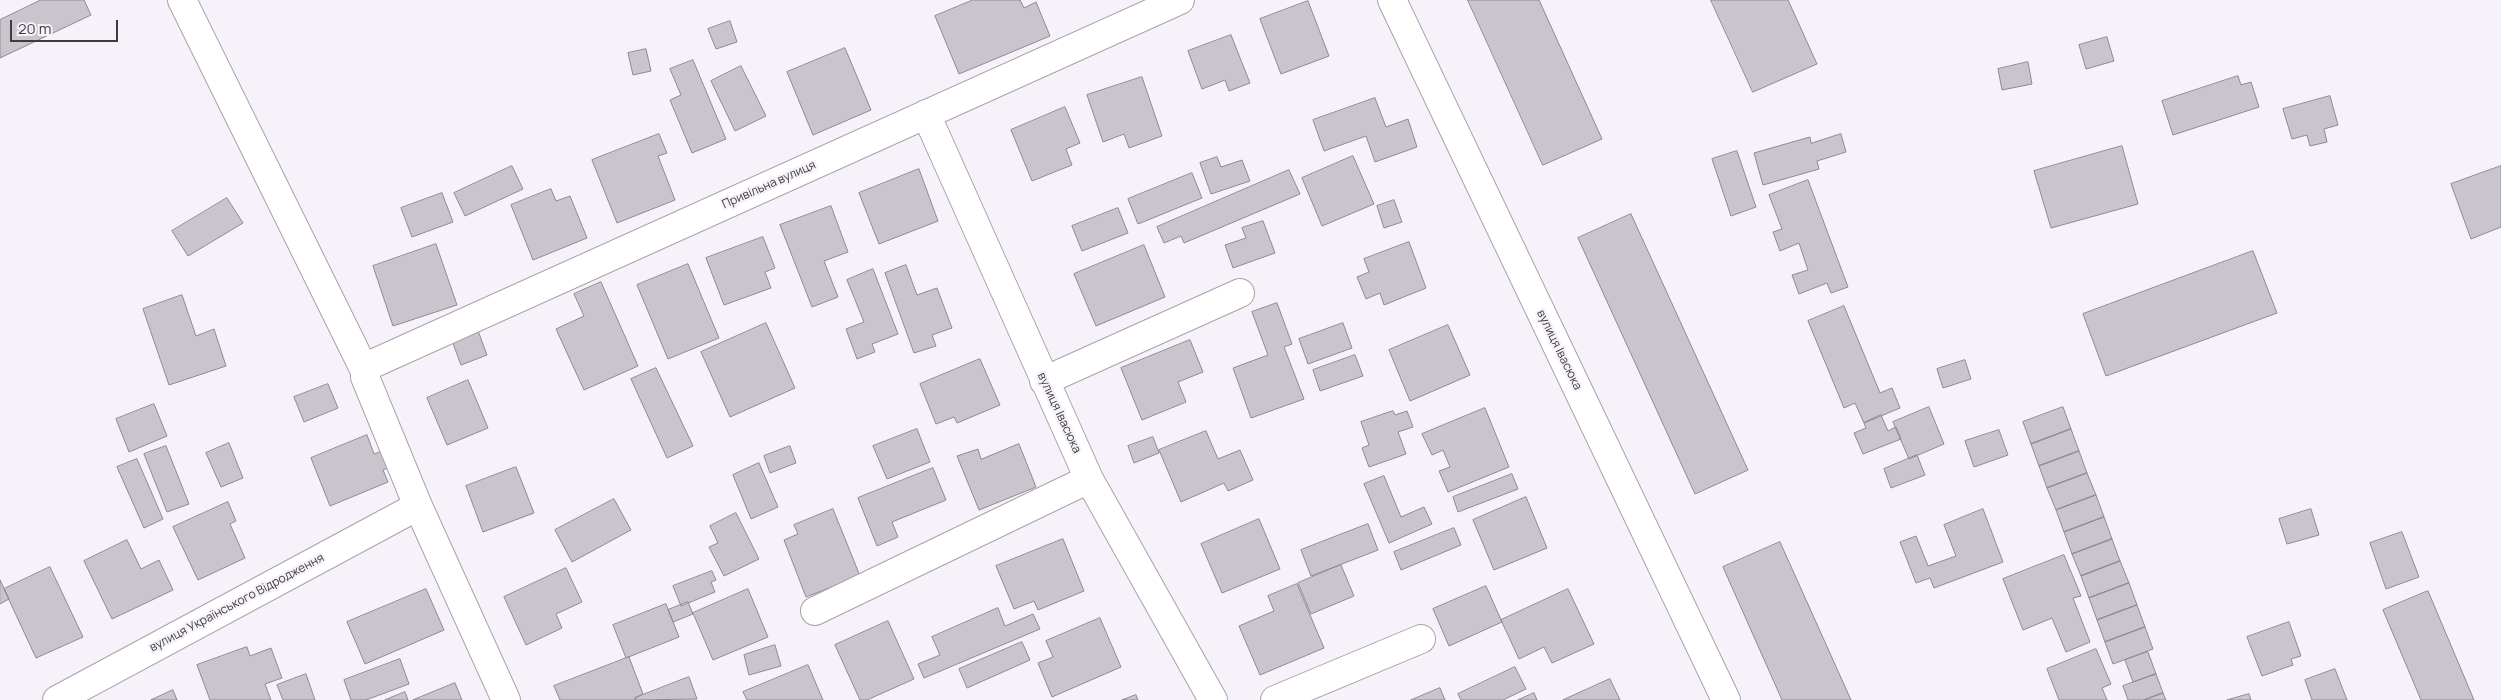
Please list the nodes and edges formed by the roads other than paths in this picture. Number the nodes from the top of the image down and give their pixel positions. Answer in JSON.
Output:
{"nodes":[{"id":1,"x":182,"y":0,"type":"edge"},
{"id":2,"x":1180,"y":0,"type":"edge"},
{"id":3,"x":1392,"y":0,"type":"edge"},
{"id":4,"x":926,"y":114,"type":"junction"},
{"id":5,"x":1240,"y":293,"type":"dead end"},
{"id":6,"x":365,"y":374,"type":"junction"},
{"id":7,"x":1044,"y":381,"type":"junction"},
{"id":8,"x":1089,"y":478,"type":"junction"},
{"id":9,"x":418,"y":506,"type":"junction"},
{"id":10,"x":816,"y":611,"type":"dead end"},
{"id":11,"x":1421,"y":639,"type":"dead end"},
{"id":12,"x":57,"y":700,"type":"edge"},
{"id":13,"x":506,"y":700,"type":"edge"},
{"id":14,"x":1213,"y":700,"type":"edge"},
{"id":15,"x":1275,"y":700,"type":"edge"},
{"id":16,"x":1726,"y":700,"type":"edge"}],
"edges":[{"from":1,"to":6,"type":"street"},
{"from":2,"to":4,"type":"street","name":"Привільна вулиця"},
{"from":3,"to":16,"type":"street","name":"вулиця Івасюка"},
{"from":4,"to":6,"type":"street","name":"Привільна вулиця"},
{"from":4,"to":7,"type":"street","name":"вулиця Івасюка"},
{"from":5,"to":7,"type":"street"},
{"from":6,"to":9,"type":"street"},
{"from":7,"to":8,"type":"street","name":"вулиця Івасюка"},
{"from":8,"to":10,"type":"street"},
{"from":8,"to":14,"type":"street","name":"вулиця Івасюка"},
{"from":9,"to":12,"type":"street","name":"вулиця Українського Відродження"},
{"from":9,"to":13,"type":"street"},
{"from":11,"to":15,"type":"street"}]}
